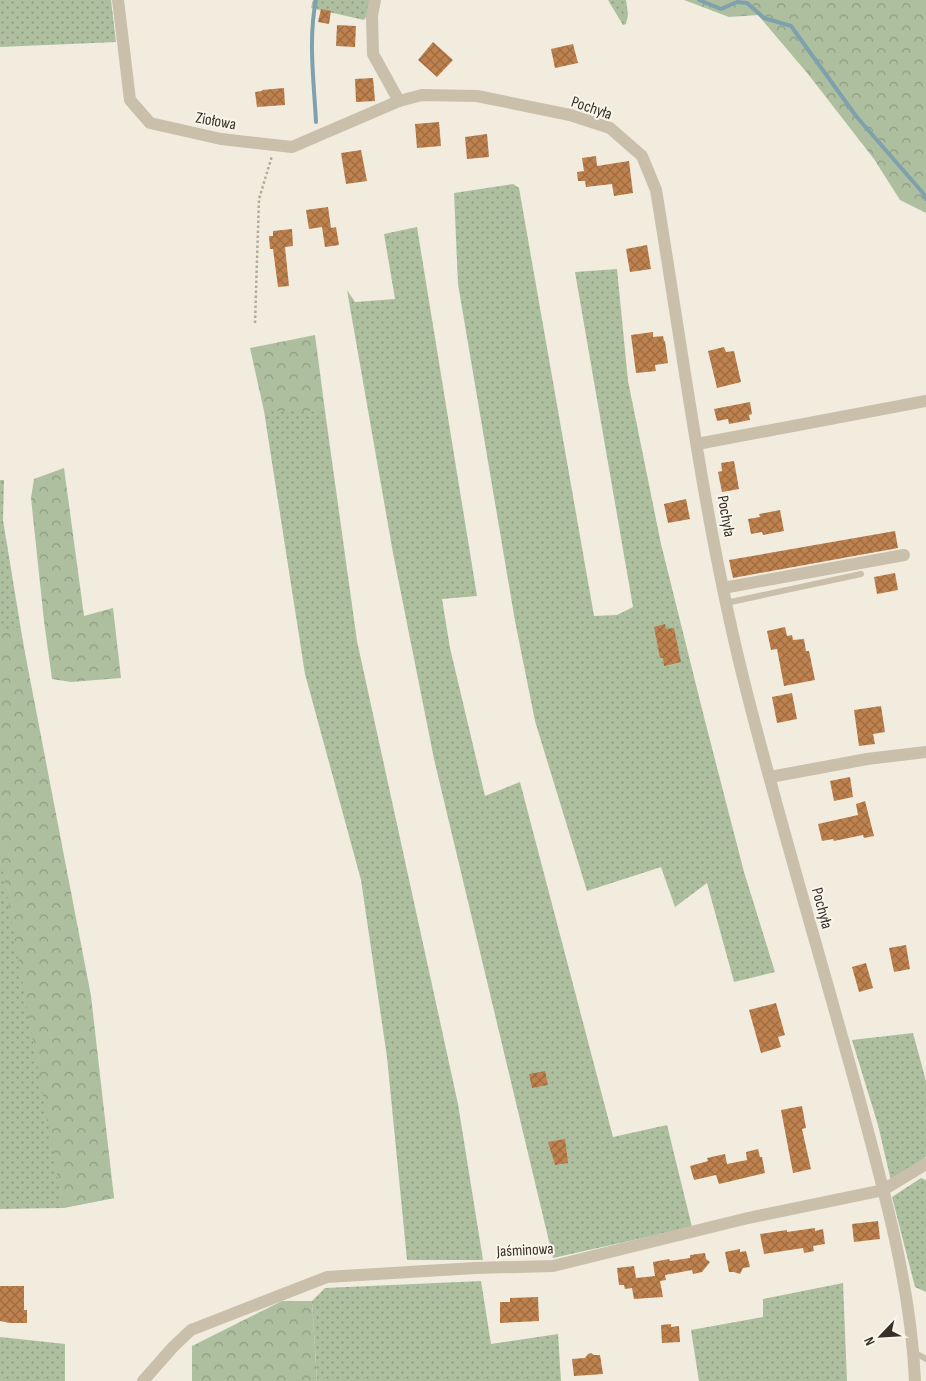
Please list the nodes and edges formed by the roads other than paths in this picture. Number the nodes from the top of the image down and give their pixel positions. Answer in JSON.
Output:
{"nodes":[{"id":1,"x":118,"y":0,"type":"edge"},
{"id":2,"x":375,"y":0,"type":"edge"},
{"id":3,"x":399,"y":101,"type":"junction"},
{"id":4,"x":926,"y":401,"type":"edge"},
{"id":5,"x":698,"y":444,"type":"junction"},
{"id":6,"x":904,"y":555,"type":"dead end"},
{"id":7,"x":862,"y":574,"type":"dead end"},
{"id":8,"x":723,"y":588,"type":"junction"},
{"id":9,"x":726,"y":603,"type":"junction"},
{"id":10,"x":926,"y":752,"type":"edge"},
{"id":11,"x":770,"y":776,"type":"junction"},
{"id":12,"x":926,"y":1164,"type":"edge"},
{"id":13,"x":884,"y":1190,"type":"junction"},
{"id":14,"x":914,"y":1352,"type":"junction"},
{"id":15,"x":926,"y":1359,"type":"edge"},
{"id":16,"x":143,"y":1381,"type":"edge"},
{"id":17,"x":915,"y":1381,"type":"edge"}],
"edges":[{"from":1,"to":3,"type":"street","name":"Ziołowa"},
{"from":2,"to":3,"type":"street"},
{"from":3,"to":5,"type":"street","name":"Pochyła"},
{"from":4,"to":5,"type":"street"},
{"from":5,"to":8,"type":"street","name":"Pochyła"},
{"from":6,"to":8,"type":"street"},
{"from":7,"to":9,"type":"lane"},
{"from":8,"to":9,"type":"street","name":"Pochyła"},
{"from":9,"to":11,"type":"street","name":"Pochyła"},
{"from":10,"to":11,"type":"street"},
{"from":11,"to":13,"type":"street","name":"Pochyła"},
{"from":12,"to":13,"type":"street","name":"Jaśminowa"},
{"from":13,"to":14,"type":"street","name":"Pochyła"},
{"from":13,"to":16,"type":"street","name":"Jaśminowa"},
{"from":14,"to":15,"type":"lane"},
{"from":14,"to":17,"type":"street","name":"Pochyła"}]}
